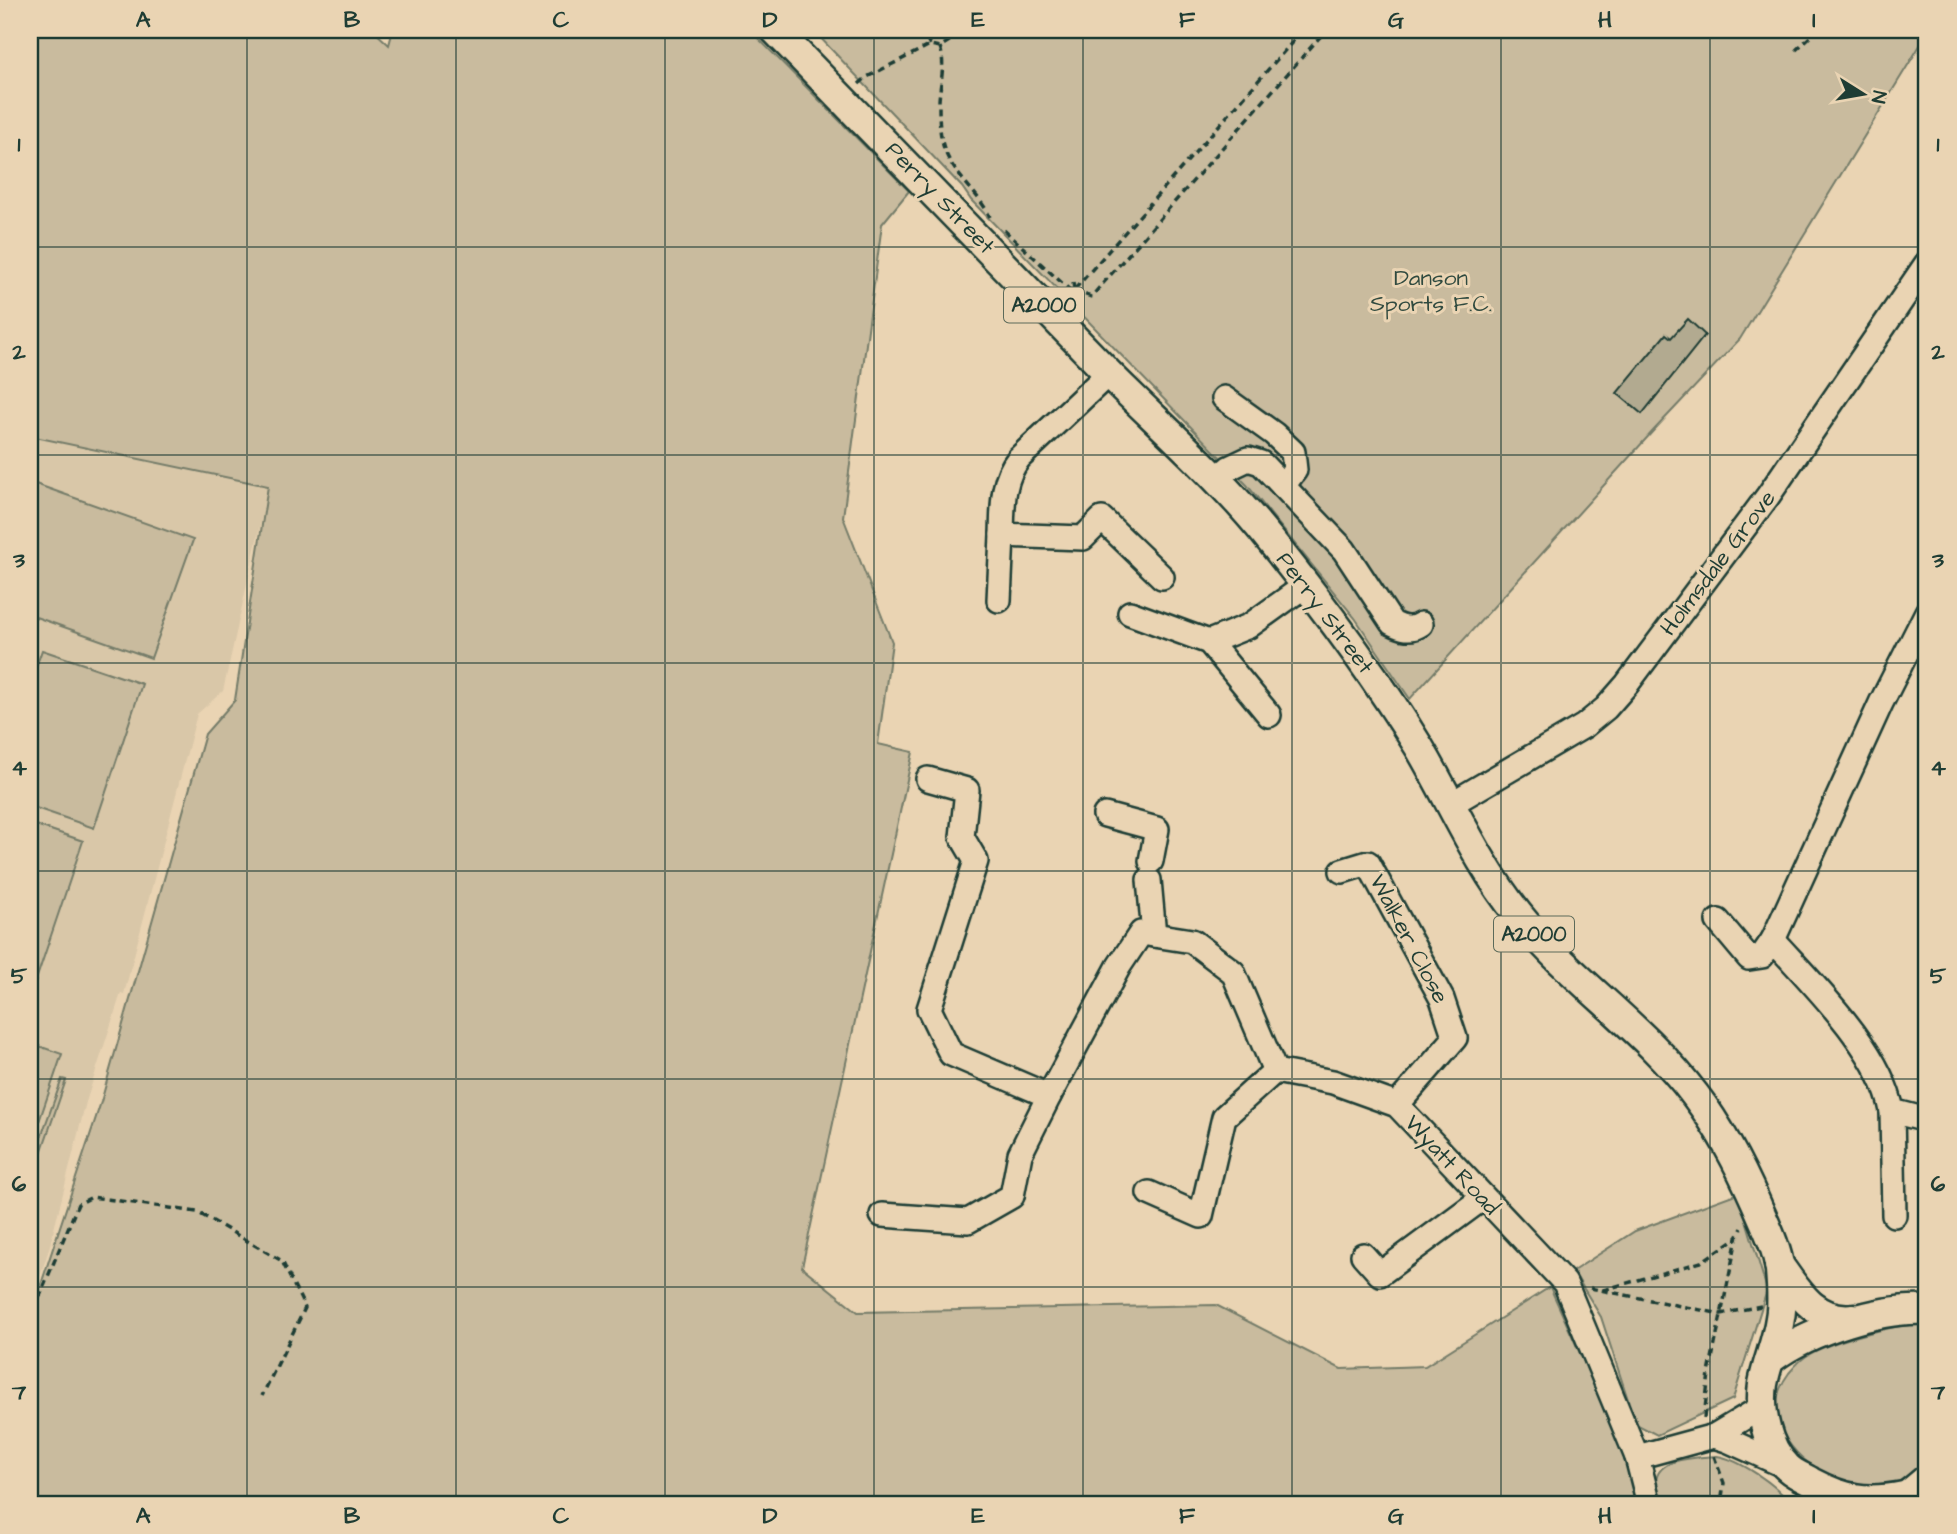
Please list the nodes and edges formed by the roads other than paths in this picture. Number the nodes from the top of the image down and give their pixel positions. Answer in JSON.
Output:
{"nodes":[{"id":1,"x":775,"y":30,"type":"edge"},
{"id":2,"x":1927,"y":263,"type":"edge"},
{"id":3,"x":1109,"y":373,"type":"junction"},
{"id":4,"x":1224,"y":398,"type":"dead end"},
{"id":5,"x":1216,"y":478,"type":"junction"},
{"id":6,"x":1283,"y":486,"type":"junction"},
{"id":7,"x":1002,"y":535,"type":"junction"},
{"id":8,"x":1162,"y":577,"type":"dead end"},
{"id":9,"x":1306,"y":585,"type":"junction"},
{"id":10,"x":999,"y":600,"type":"dead end"},
{"id":11,"x":1927,"y":611,"type":"edge"},
{"id":12,"x":1130,"y":613,"type":"dead end"},
{"id":13,"x":1421,"y":624,"type":"dead end"},
{"id":14,"x":1209,"y":642,"type":"junction"},
{"id":15,"x":1269,"y":715,"type":"dead end"},
{"id":16,"x":928,"y":779,"type":"dead end"},
{"id":17,"x":1451,"y":804,"type":"junction"},
{"id":18,"x":1105,"y":815,"type":"dead end"},
{"id":19,"x":1342,"y":871,"type":"dead end"},
{"id":20,"x":1718,"y":921,"type":"dead end"},
{"id":21,"x":1154,"y":935,"type":"junction"},
{"id":22,"x":1773,"y":940,"type":"junction"},
{"id":23,"x":1275,"y":1071,"type":"junction"},
{"id":24,"x":1049,"y":1096,"type":"junction"},
{"id":25,"x":1396,"y":1105,"type":"junction"},
{"id":26,"x":1892,"y":1111,"type":"junction"},
{"id":27,"x":1927,"y":1120,"type":"edge"},
{"id":28,"x":1149,"y":1193,"type":"dead end"},
{"id":29,"x":1483,"y":1198,"type":"junction"},
{"id":30,"x":882,"y":1215,"type":"dead end"},
{"id":31,"x":1894,"y":1215,"type":"dead end"},
{"id":32,"x":1363,"y":1255,"type":"dead end"},
{"id":33,"x":1779,"y":1265,"type":"junction"},
{"id":34,"x":1921,"y":1306,"type":"edge"},
{"id":35,"x":1868,"y":1317,"type":"junction"},
{"id":36,"x":1772,"y":1358,"type":"junction"},
{"id":37,"x":1762,"y":1407,"type":"junction"},
{"id":38,"x":1710,"y":1437,"type":"junction"},
{"id":39,"x":1637,"y":1457,"type":"junction"},
{"id":40,"x":1791,"y":1470,"type":"junction"},
{"id":41,"x":1927,"y":1479,"type":"edge"},
{"id":42,"x":1901,"y":1500,"type":"edge"},
{"id":43,"x":1649,"y":1504,"type":"edge"},
{"id":44,"x":1817,"y":1504,"type":"edge"}],
"edges":[{"from":1,"to":3,"type":"main road","name":"Perry Street","number":"A2000"},
{"from":2,"to":17,"type":"street","name":"Holmsdale Grove"},
{"from":3,"to":5,"type":"main road","name":"Perry Street","number":"A2000"},
{"from":3,"to":7,"type":"street"},
{"from":4,"to":6,"type":"street"},
{"from":5,"to":6,"type":"street"},
{"from":5,"to":9,"type":"main road","name":"Perry Street","number":"A2000"},
{"from":6,"to":13,"type":"street"},
{"from":7,"to":8,"type":"street"},
{"from":7,"to":10,"type":"street"},
{"from":9,"to":14,"type":"street"},
{"from":9,"to":17,"type":"main road","name":"Perry Street","number":"A2000"},
{"from":11,"to":22,"type":"street"},
{"from":12,"to":14,"type":"street"},
{"from":14,"to":15,"type":"street"},
{"from":16,"to":24,"type":"street"},
{"from":17,"to":33,"type":"main road","name":"Perry Street","number":"A2000"},
{"from":18,"to":21,"type":"street"},
{"from":19,"to":25,"type":"street","name":"Walker Close"},
{"from":20,"to":22,"type":"street"},
{"from":21,"to":23,"type":"street"},
{"from":21,"to":24,"type":"street"},
{"from":22,"to":26,"type":"street"},
{"from":23,"to":25,"type":"street","name":"Wyatt Road"},
{"from":23,"to":28,"type":"street"},
{"from":24,"to":30,"type":"street"},
{"from":25,"to":29,"type":"street","name":"Wyatt Road"},
{"from":26,"to":27,"type":"street"},
{"from":26,"to":31,"type":"street"},
{"from":29,"to":32,"type":"street"},
{"from":29,"to":39,"type":"street","name":"Wyatt Road"},
{"from":33,"to":35,"type":"main road","name":"Perry Street","number":"A2000"},
{"from":33,"to":36,"type":"main road","name":"Perry Street","number":"A2000"},
{"from":34,"to":35,"type":"main road"},
{"from":35,"to":36,"type":"main road"},
{"from":36,"to":37,"type":"main road","name":"Perry Street"},
{"from":37,"to":38,"type":"street"},
{"from":37,"to":40,"type":"main road"},
{"from":38,"to":39,"type":"street"},
{"from":38,"to":40,"type":"street"},
{"from":39,"to":43,"type":"street","name":"Wyatt Road"},
{"from":40,"to":42,"type":"main road"},
{"from":40,"to":44,"type":"main road"},
{"from":41,"to":42,"type":"main road"}]}
